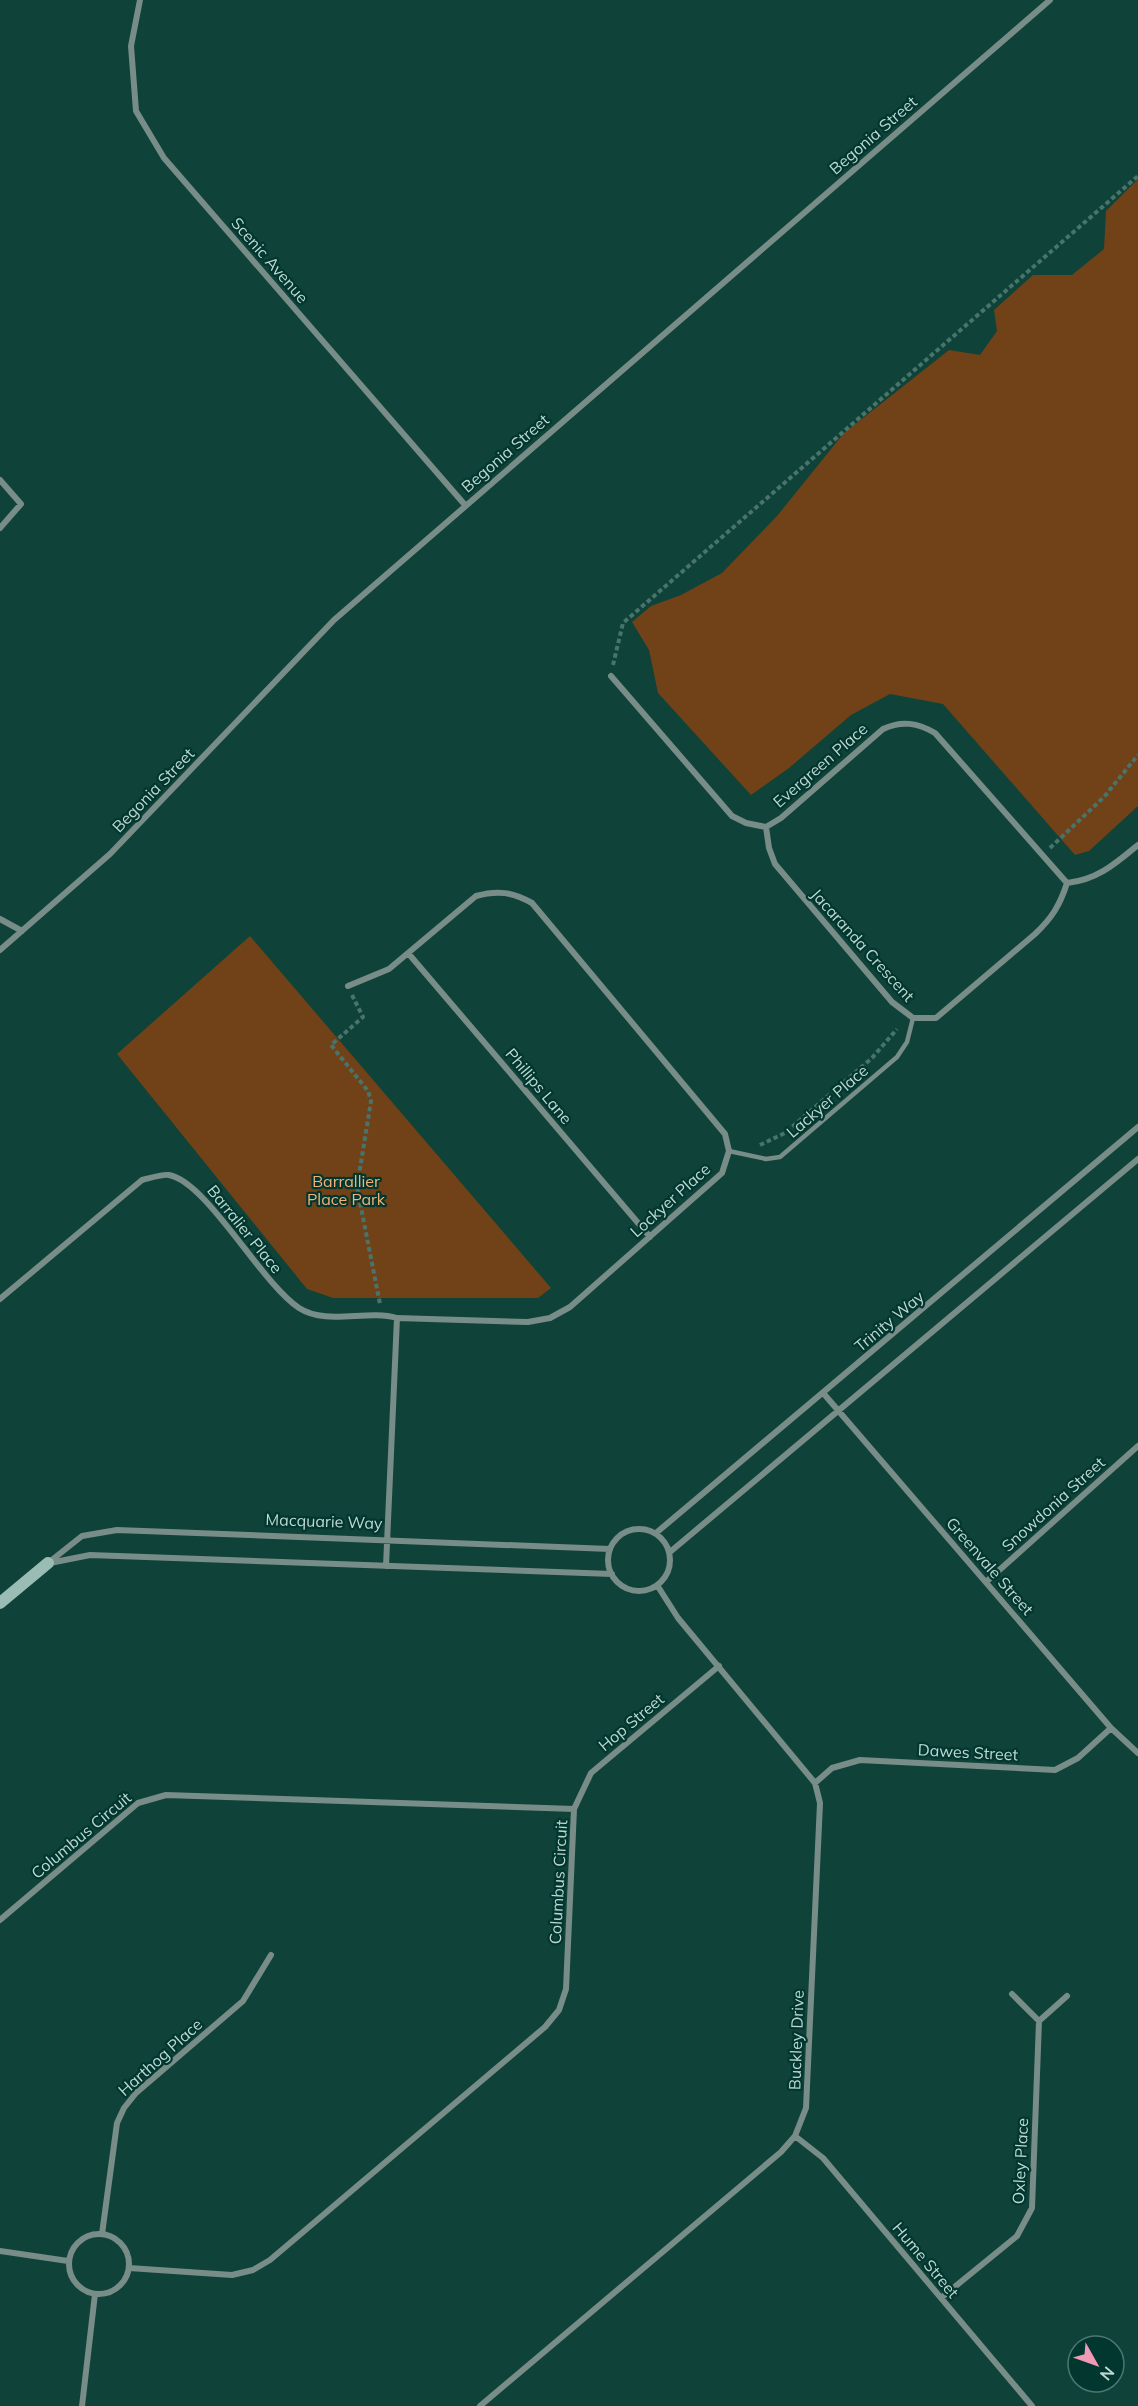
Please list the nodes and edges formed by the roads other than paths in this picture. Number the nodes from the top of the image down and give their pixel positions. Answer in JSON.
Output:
{"nodes":[{"id":1,"x":140,"y":0,"type":"edge"},
{"id":2,"x":1050,"y":0,"type":"edge"},
{"id":3,"x":0,"y":480,"type":"edge"},
{"id":4,"x":465,"y":505,"type":"junction"},
{"id":5,"x":0,"y":528,"type":"edge"},
{"id":6,"x":611,"y":676,"type":"road end"},
{"id":7,"x":766,"y":827,"type":"junction"},
{"id":8,"x":1138,"y":845,"type":"edge"},
{"id":9,"x":1066,"y":883,"type":"junction"},
{"id":10,"x":0,"y":919,"type":"edge"},
{"id":11,"x":22,"y":931,"type":"junction"},
{"id":12,"x":0,"y":950,"type":"edge"},
{"id":13,"x":408,"y":953,"type":"junction"},
{"id":14,"x":348,"y":986,"type":"road end"},
{"id":15,"x":912,"y":1018,"type":"junction"},
{"id":16,"x":1138,"y":1127,"type":"edge"},
{"id":17,"x":729,"y":1151,"type":"junction"},
{"id":18,"x":1138,"y":1160,"type":"edge"},
{"id":19,"x":650,"y":1237,"type":"junction"},
{"id":20,"x":0,"y":1299,"type":"edge"},
{"id":21,"x":397,"y":1318,"type":"junction"},
{"id":22,"x":824,"y":1394,"type":"junction"},
{"id":23,"x":838,"y":1412,"type":"junction"},
{"id":24,"x":1138,"y":1446,"type":"edge"},
{"id":25,"x":656,"y":1533,"type":"junction"},
{"id":26,"x":387,"y":1540,"type":"junction"},
{"id":27,"x":610,"y":1549,"type":"junction"},
{"id":28,"x":669,"y":1552,"type":"junction"},
{"id":29,"x":48,"y":1563,"type":"junction"},
{"id":30,"x":386,"y":1566,"type":"junction"},
{"id":31,"x":612,"y":1574,"type":"junction"},
{"id":32,"x":986,"y":1582,"type":"junction"},
{"id":33,"x":657,"y":1585,"type":"junction"},
{"id":34,"x":0,"y":1604,"type":"edge"},
{"id":35,"x":718,"y":1666,"type":"junction"},
{"id":36,"x":1111,"y":1728,"type":"junction"},
{"id":37,"x":1138,"y":1753,"type":"edge"},
{"id":38,"x":815,"y":1783,"type":"junction"},
{"id":39,"x":574,"y":1809,"type":"junction"},
{"id":40,"x":0,"y":1920,"type":"edge"},
{"id":41,"x":271,"y":1955,"type":"dead end"},
{"id":42,"x":1012,"y":1994,"type":"dead end"},
{"id":43,"x":1067,"y":1995,"type":"dead end"},
{"id":44,"x":1039,"y":2021,"type":"junction"},
{"id":45,"x":795,"y":2136,"type":"junction"},
{"id":46,"x":102,"y":2234,"type":"junction"},
{"id":47,"x":0,"y":2251,"type":"edge"},
{"id":48,"x":68,"y":2261,"type":"junction"},
{"id":49,"x":129,"y":2268,"type":"junction"},
{"id":50,"x":95,"y":2294,"type":"junction"},
{"id":51,"x":941,"y":2298,"type":"junction"},
{"id":52,"x":82,"y":2406,"type":"edge"},
{"id":53,"x":480,"y":2406,"type":"edge"},
{"id":54,"x":1032,"y":2406,"type":"edge"}],
"edges":[{"from":1,"to":4,"type":"street","name":"Scenic Avenue"},
{"from":2,"to":4,"type":"street","name":"Begonia Street"},
{"from":3,"to":5,"type":"street"},
{"from":4,"to":11,"type":"street","name":"Begonia Street"},
{"from":6,"to":7,"type":"street","name":"Evergreen Place"},
{"from":7,"to":9,"type":"street","name":"Evergreen Place"},
{"from":7,"to":15,"type":"street","name":"Jacaranda Crescent"},
{"from":8,"to":9,"type":"street"},
{"from":9,"to":15,"type":"street","name":"Jacaranda Crescent"},
{"from":10,"to":11,"type":"street"},
{"from":11,"to":12,"type":"street","name":"Begonia Street"},
{"from":13,"to":14,"type":"street"},
{"from":13,"to":17,"type":"street"},
{"from":13,"to":19,"type":"street","name":"Phillips Lane"},
{"from":15,"to":17,"type":"lane","name":"Lackyer Place"},
{"from":16,"to":22,"type":"street","name":"Trinity Way"},
{"from":17,"to":19,"type":"street","name":"Lockyer Place"},
{"from":18,"to":23,"type":"street"},
{"from":19,"to":21,"type":"street","name":"Lockyer Place"},
{"from":20,"to":21,"type":"street","name":"Barralier Place"},
{"from":21,"to":26,"type":"street"},
{"from":22,"to":23,"type":"street","name":"Greenvale Street"},
{"from":22,"to":25,"type":"street","name":"Trinity Way"},
{"from":23,"to":28,"type":"street"},
{"from":23,"to":32,"type":"street","name":"Greenvale Street"},
{"from":24,"to":32,"type":"street","name":"Snowdonia Street"},
{"from":25,"to":27,"type":"street"},
{"from":25,"to":28,"type":"street"},
{"from":26,"to":27,"type":"street","name":"Macquarie Way"},
{"from":26,"to":29,"type":"street","name":"Macquarie Way"},
{"from":26,"to":30,"type":"street"},
{"from":27,"to":31,"type":"street"},
{"from":28,"to":33,"type":"street"},
{"from":29,"to":30,"type":"street","name":"Macquarie Way"},
{"from":29,"to":34,"type":"street","name":"Macquarie Way"},
{"from":30,"to":31,"type":"street","name":"Macquarie Way"},
{"from":31,"to":33,"type":"street"},
{"from":32,"to":36,"type":"street","name":"Greenvale Street"},
{"from":33,"to":35,"type":"street"},
{"from":35,"to":38,"type":"street"},
{"from":35,"to":39,"type":"street","name":"Hop Street"},
{"from":36,"to":37,"type":"street","name":"Greenvale Street"},
{"from":36,"to":38,"type":"street","name":"Dawes Street"},
{"from":38,"to":45,"type":"street","name":"Buckley Drive"},
{"from":39,"to":40,"type":"street","name":"Columbus Circuit"},
{"from":39,"to":49,"type":"street","name":"Columbus Circuit"},
{"from":41,"to":46,"type":"street","name":"Harthog Place"},
{"from":42,"to":44,"type":"street"},
{"from":43,"to":44,"type":"street"},
{"from":44,"to":51,"type":"street","name":"Oxley Place"},
{"from":45,"to":51,"type":"street","name":"Hume Street"},
{"from":45,"to":53,"type":"street","name":"Buckley Drive"},
{"from":46,"to":48,"type":"street"},
{"from":46,"to":49,"type":"street"},
{"from":47,"to":48,"type":"street"},
{"from":48,"to":50,"type":"street"},
{"from":49,"to":50,"type":"street"},
{"from":50,"to":52,"type":"street"},
{"from":51,"to":54,"type":"street","name":"Hume Street"}]}
